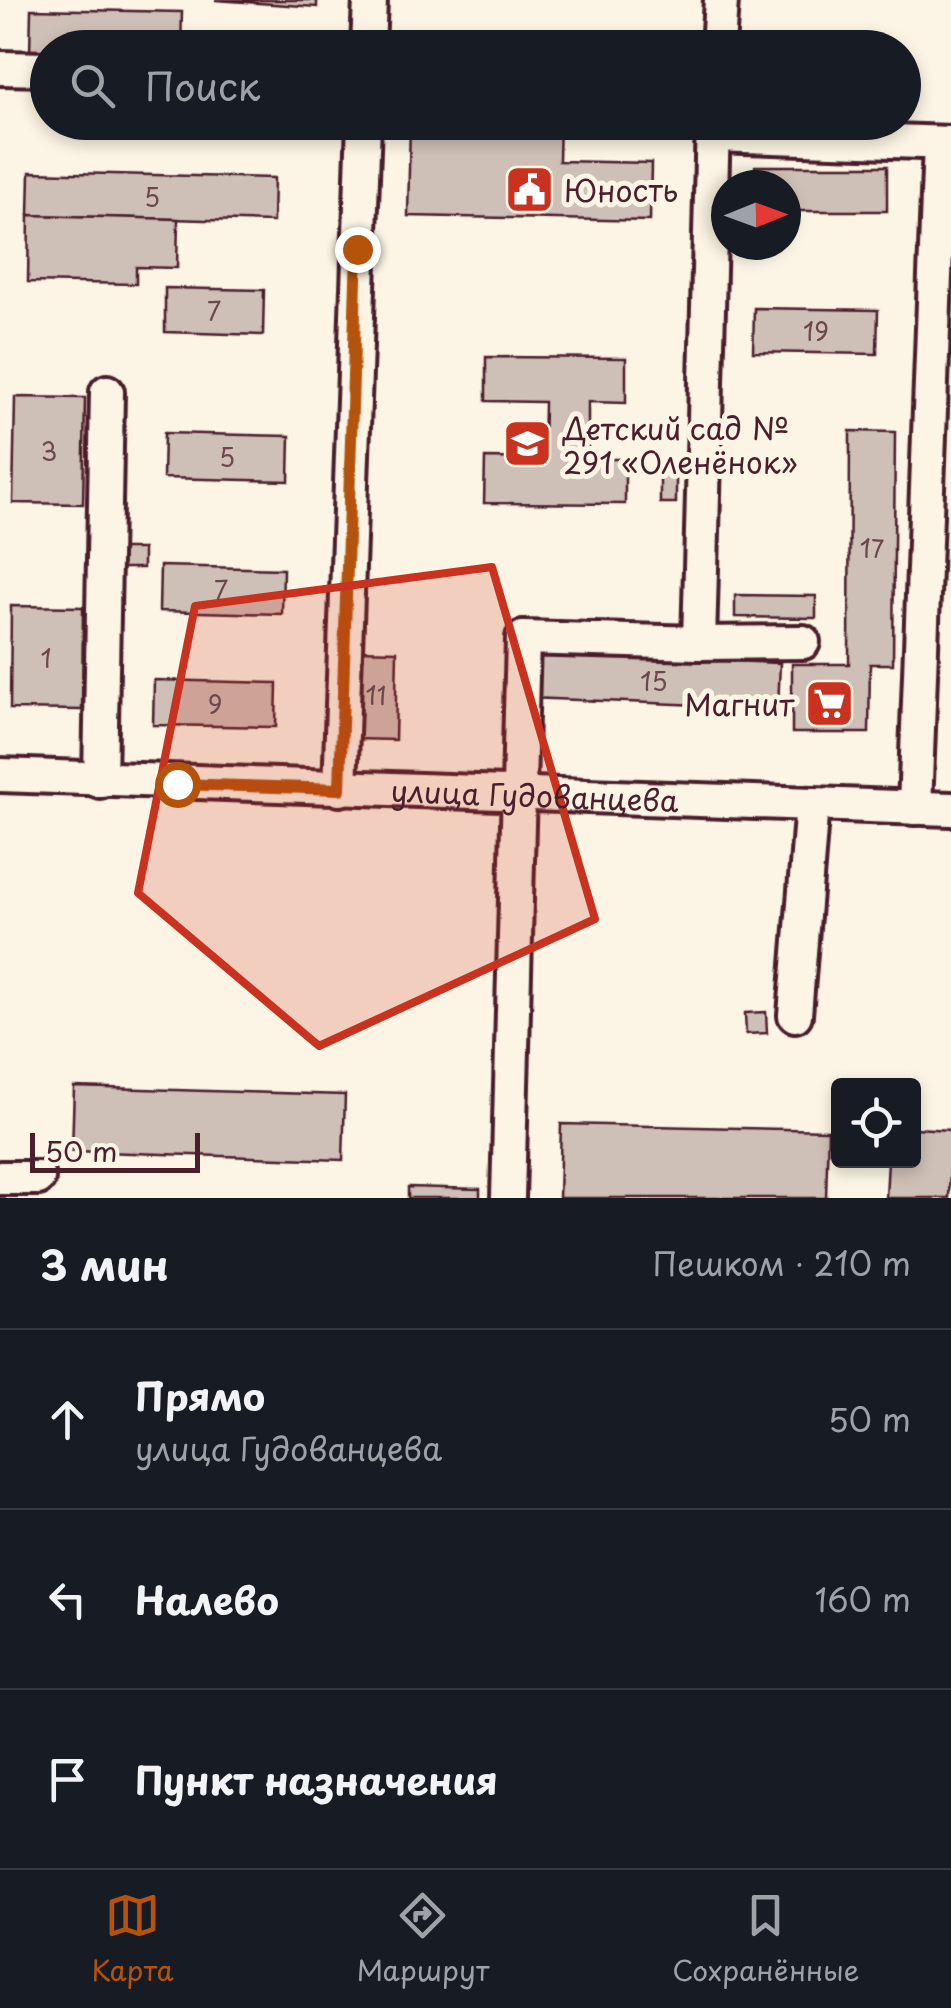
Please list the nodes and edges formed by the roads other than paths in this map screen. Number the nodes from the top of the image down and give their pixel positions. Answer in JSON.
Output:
{"nodes":[{"id":1,"x":370,"y":0,"type":"edge"},
{"id":2,"x":721,"y":0,"type":"edge"},
{"id":3,"x":369,"y":30,"type":"edge"},
{"id":4,"x":719,"y":30,"type":"edge"},
{"id":5,"x":0,"y":68,"type":"edge"},
{"id":6,"x":30,"y":69,"type":"edge"},
{"id":7,"x":363,"y":140,"type":"edge"},
{"id":8,"x":712,"y":140,"type":"edge"},
{"id":9,"x":896,"y":140,"type":"edge"},
{"id":10,"x":946,"y":143,"type":"edge"},
{"id":11,"x":107,"y":392,"type":"dead end"},
{"id":12,"x":803,"y":642,"type":"dead end"},
{"id":13,"x":699,"y":643,"type":"junction"},
{"id":14,"x":0,"y":775,"type":"edge"},
{"id":15,"x":100,"y":781,"type":"junction"},
{"id":16,"x":340,"y":789,"type":"junction"},
{"id":17,"x":519,"y":795,"type":"junction"},
{"id":18,"x":812,"y":804,"type":"junction"},
{"id":19,"x":915,"y":808,"type":"junction"},
{"id":20,"x":951,"y":809,"type":"edge"},
{"id":21,"x":795,"y":1014,"type":"dead end"},
{"id":22,"x":0,"y":1178,"type":"edge"},
{"id":23,"x":38,"y":1178,"type":"dead end"},
{"id":24,"x":508,"y":1198,"type":"edge"}],
"edges":[{"from":1,"to":3,"type":"street"},
{"from":2,"to":4,"type":"street"},
{"from":5,"to":6,"type":"street"},
{"from":7,"to":16,"type":"street"},
{"from":8,"to":13,"type":"street"},
{"from":9,"to":10,"type":"street"},
{"from":10,"to":19,"type":"street"},
{"from":11,"to":15,"type":"street"},
{"from":12,"to":13,"type":"street"},
{"from":13,"to":17,"type":"street"},
{"from":14,"to":15,"type":"street","name":"улица Гудованцева"},
{"from":15,"to":16,"type":"street","name":"улица Гудованцева"},
{"from":16,"to":17,"type":"street","name":"улица Гудованцева"},
{"from":17,"to":18,"type":"street","name":"улица Гудованцева"},
{"from":17,"to":24,"type":"street"},
{"from":18,"to":19,"type":"street","name":"улица Гудованцева"},
{"from":18,"to":21,"type":"street"},
{"from":19,"to":20,"type":"street","name":"улица Гудованцева"},
{"from":22,"to":23,"type":"street"}]}
